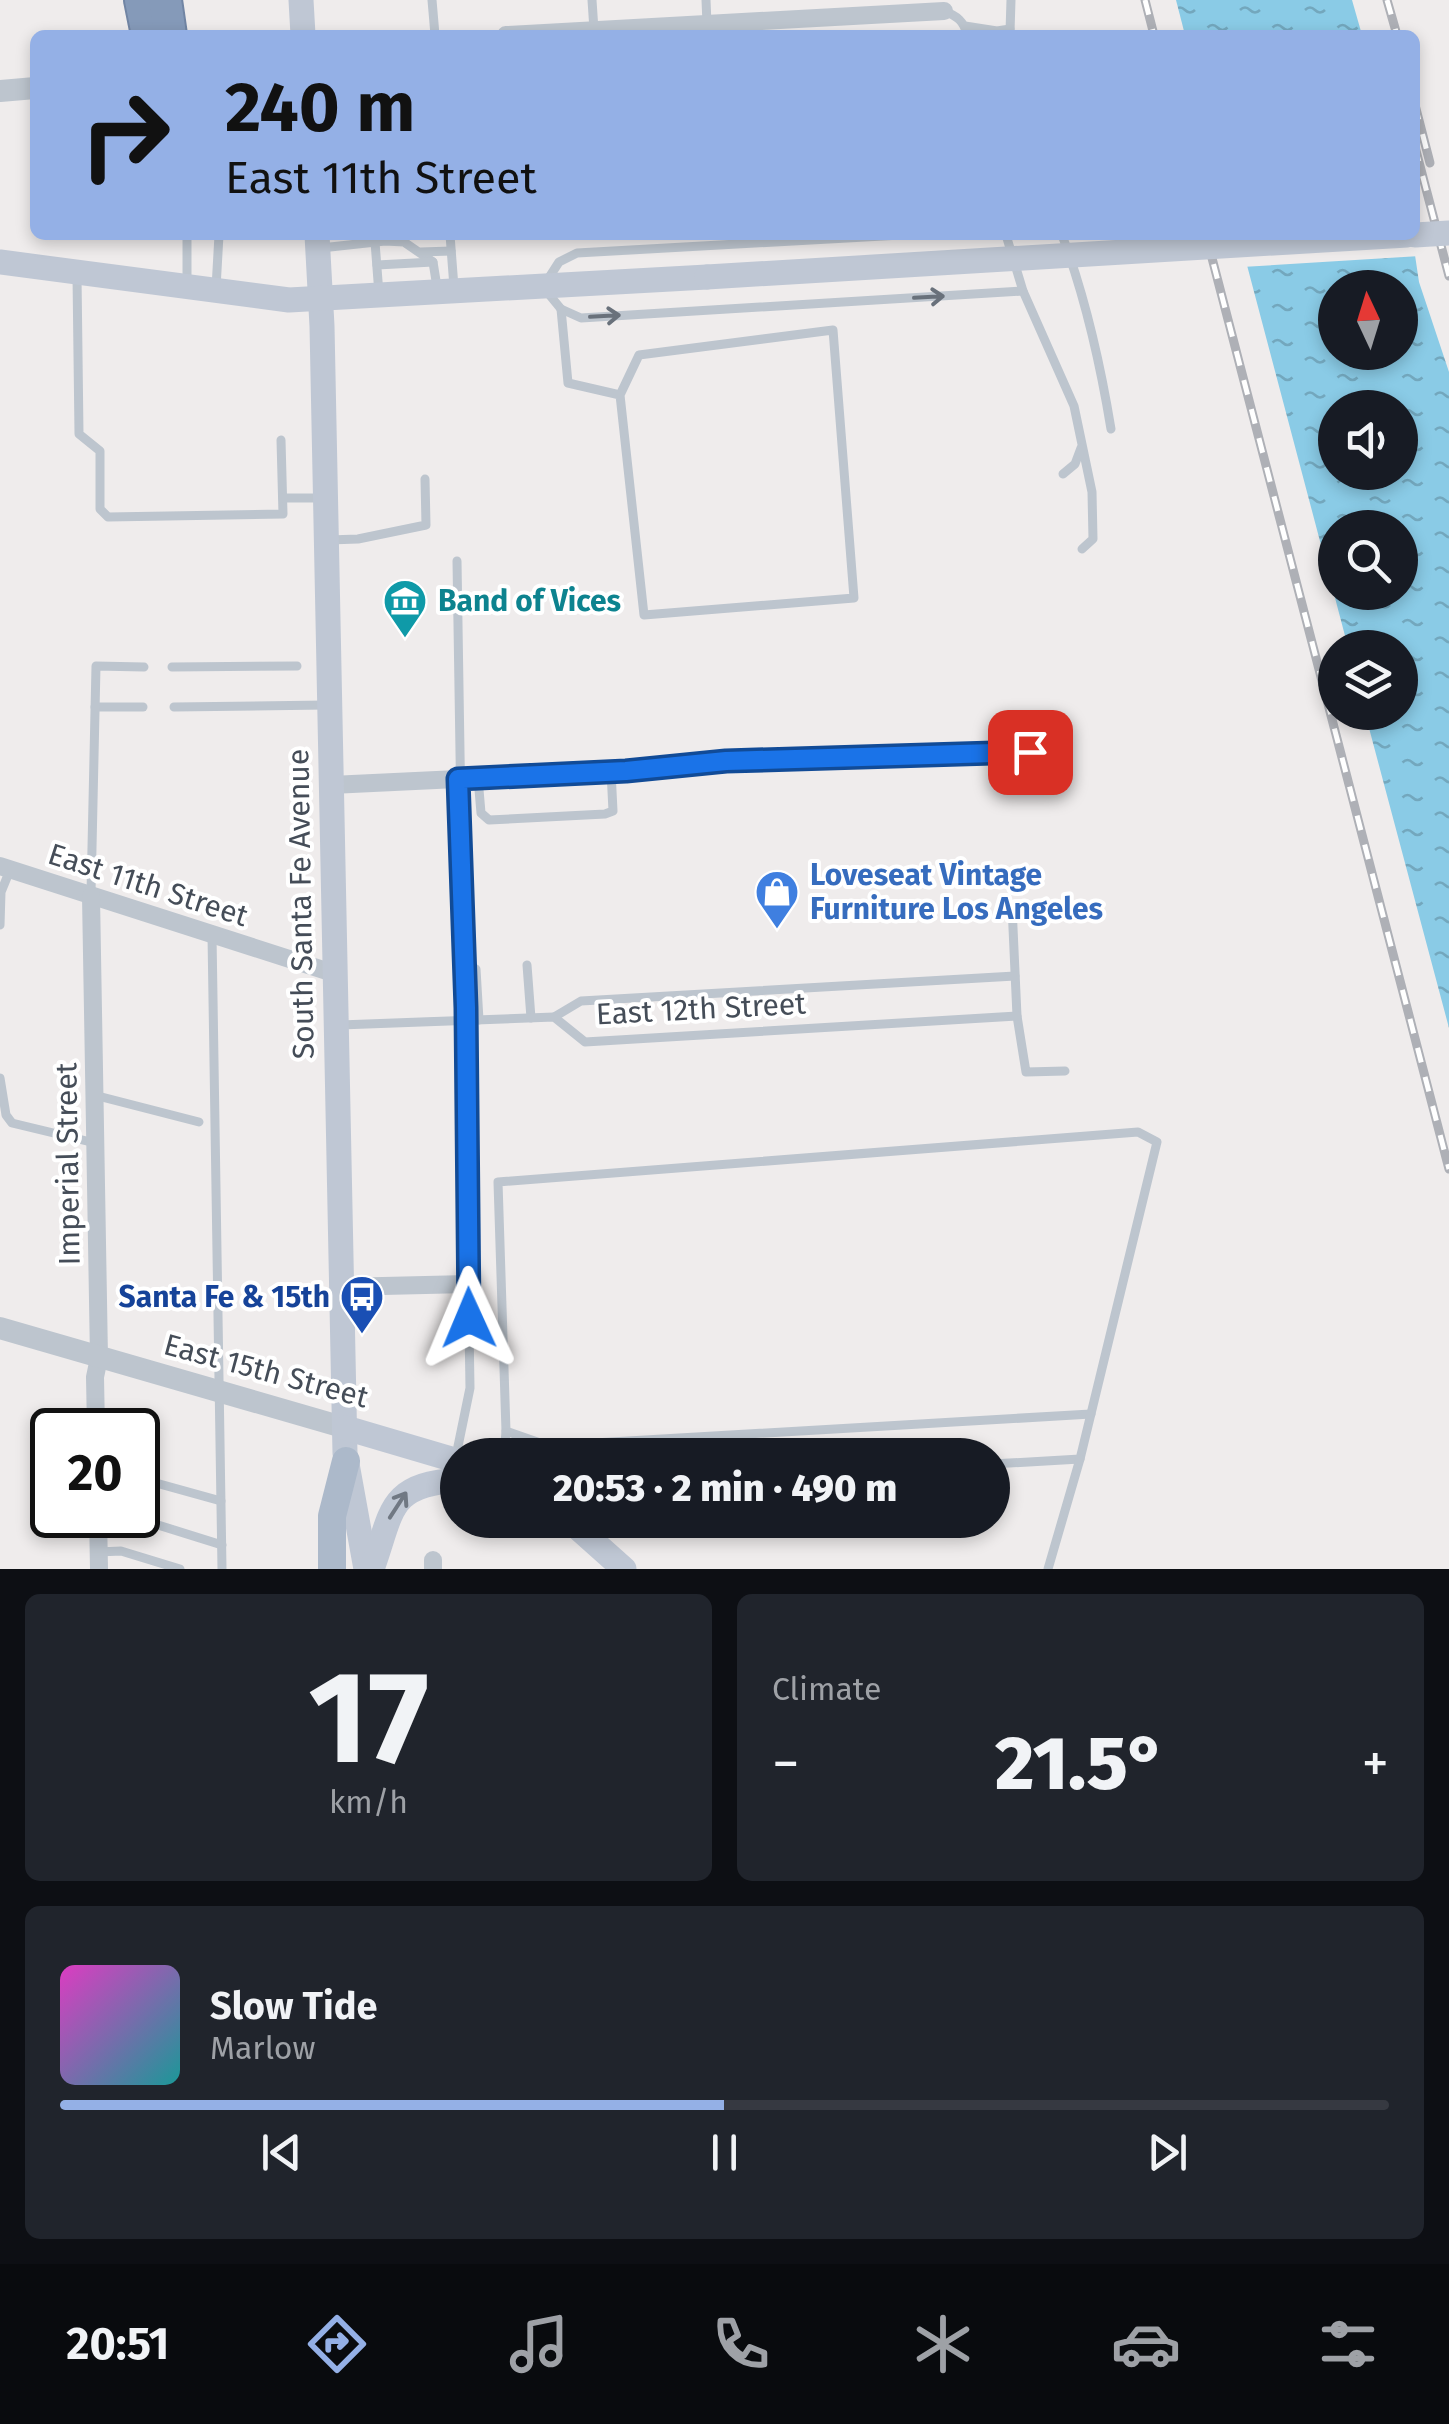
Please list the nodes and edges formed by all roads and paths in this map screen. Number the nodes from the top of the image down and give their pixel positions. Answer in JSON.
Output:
{"nodes":[{"id":1,"x":300,"y":0,"type":"edge"},
{"id":2,"x":432,"y":0,"type":"edge"},
{"id":3,"x":592,"y":0,"type":"edge"},
{"id":4,"x":706,"y":0,"type":"edge"},
{"id":5,"x":1011,"y":0,"type":"edge"},
{"id":6,"x":944,"y":11,"type":"joint"},
{"id":7,"x":707,"y":24,"type":"junction"},
{"id":8,"x":303,"y":30,"type":"edge"},
{"id":9,"x":434,"y":30,"type":"edge"},
{"id":10,"x":594,"y":30,"type":"joint"},
{"id":11,"x":965,"y":30,"type":"edge"},
{"id":12,"x":1010,"y":30,"type":"edge"},
{"id":13,"x":30,"y":88,"type":"edge"},
{"id":14,"x":0,"y":90,"type":"edge"},
{"id":15,"x":1449,"y":232,"type":"edge"},
{"id":16,"x":1420,"y":234,"type":"edge"},
{"id":17,"x":187,"y":240,"type":"edge"},
{"id":18,"x":219,"y":240,"type":"edge"},
{"id":19,"x":384,"y":240,"type":"edge"},
{"id":20,"x":398,"y":240,"type":"edge"},
{"id":21,"x":451,"y":240,"type":"edge"},
{"id":22,"x":810,"y":240,"type":"edge"},
{"id":23,"x":1008,"y":240,"type":"edge"},
{"id":24,"x":1064,"y":240,"type":"edge"},
{"id":25,"x":1323,"y":240,"type":"edge"},
{"id":26,"x":318,"y":242,"type":"edge"},
{"id":27,"x":376,"y":242,"type":"junction"},
{"id":28,"x":452,"y":251,"type":"junction"},
{"id":29,"x":420,"y":252,"type":"junction"},
{"id":30,"x":0,"y":262,"type":"edge"},
{"id":31,"x":433,"y":262,"type":"junction"},
{"id":32,"x":377,"y":265,"type":"junction"},
{"id":33,"x":78,"y":274,"type":"junction"},
{"id":34,"x":543,"y":287,"type":"junction"},
{"id":35,"x":186,"y":288,"type":"junction"},
{"id":36,"x":216,"y":291,"type":"junction"},
{"id":37,"x":1023,"y":291,"type":"junction"},
{"id":38,"x":446,"y":293,"type":"junction"},
{"id":39,"x":379,"y":297,"type":"junction"},
{"id":40,"x":321,"y":300,"type":"junction"},
{"id":41,"x":561,"y":309,"type":"junction"},
{"id":42,"x":620,"y":395,"type":"junction"},
{"id":43,"x":1111,"y":429,"type":"dead end"},
{"id":44,"x":281,"y":440,"type":"dead end"},
{"id":45,"x":1082,"y":446,"type":"junction"},
{"id":46,"x":1063,"y":474,"type":"dead end"},
{"id":47,"x":425,"y":478,"type":"dead end"},
{"id":48,"x":283,"y":498,"type":"junction"},
{"id":49,"x":326,"y":498,"type":"junction"},
{"id":50,"x":326,"y":540,"type":"junction"},
{"id":51,"x":1082,"y":549,"type":"dead end"},
{"id":52,"x":458,"y":561,"type":"dead end"},
{"id":53,"x":297,"y":666,"type":"dead end"},
{"id":54,"x":144,"y":667,"type":"dead end"},
{"id":55,"x":172,"y":667,"type":"dead end"},
{"id":56,"x":329,"y":705,"type":"junction"},
{"id":57,"x":95,"y":706,"type":"junction"},
{"id":58,"x":144,"y":706,"type":"dead end"},
{"id":59,"x":174,"y":708,"type":"dead end"},
{"id":60,"x":1068,"y":751,"type":"dead end"},
{"id":61,"x":618,"y":771,"type":"junction"},
{"id":62,"x":478,"y":778,"type":"junction"},
{"id":63,"x":458,"y":779,"type":"junction"},
{"id":64,"x":331,"y":785,"type":"junction"},
{"id":65,"x":5,"y":868,"type":"edge"},
{"id":66,"x":91,"y":896,"type":"junction"},
{"id":67,"x":1012,"y":906,"type":"dead end"},
{"id":68,"x":0,"y":925,"type":"edge"},
{"id":69,"x":212,"y":936,"type":"junction"},
{"id":70,"x":527,"y":965,"type":"dead end"},
{"id":71,"x":476,"y":969,"type":"dead end"},
{"id":72,"x":336,"y":974,"type":"junction"},
{"id":73,"x":1015,"y":976,"type":"junction"},
{"id":74,"x":554,"y":1016,"type":"junction"},
{"id":75,"x":1017,"y":1016,"type":"junction"},
{"id":76,"x":531,"y":1018,"type":"junction"},
{"id":77,"x":479,"y":1020,"type":"junction"},
{"id":78,"x":466,"y":1021,"type":"junction"},
{"id":79,"x":337,"y":1025,"type":"junction"},
{"id":80,"x":1066,"y":1071,"type":"dead end"},
{"id":81,"x":0,"y":1078,"type":"edge"},
{"id":82,"x":94,"y":1095,"type":"junction"},
{"id":83,"x":199,"y":1122,"type":"dead end"},
{"id":84,"x":95,"y":1143,"type":"junction"},
{"id":85,"x":468,"y":1284,"type":"junction"},
{"id":86,"x":340,"y":1287,"type":"junction"},
{"id":87,"x":0,"y":1328,"type":"edge"},
{"id":88,"x":99,"y":1358,"type":"junction"},
{"id":89,"x":220,"y":1393,"type":"junction"},
{"id":90,"x":96,"y":1408,"type":"edge"},
{"id":91,"x":1091,"y":1414,"type":"junction"},
{"id":92,"x":346,"y":1428,"type":"junction"},
{"id":93,"x":506,"y":1432,"type":"junction"},
{"id":94,"x":463,"y":1438,"type":"edge"},
{"id":95,"x":505,"y":1438,"type":"edge"},
{"id":96,"x":1080,"y":1459,"type":"junction"},
{"id":97,"x":346,"y":1461,"type":"junction"},
{"id":98,"x":440,"y":1461,"type":"edge"},
{"id":99,"x":1010,"y":1463,"type":"edge"},
{"id":100,"x":440,"y":1476,"type":"edge"},
{"id":101,"x":160,"y":1484,"type":"edge"},
{"id":102,"x":221,"y":1501,"type":"junction"},
{"id":103,"x":160,"y":1525,"type":"edge"},
{"id":104,"x":596,"y":1538,"type":"edge"},
{"id":105,"x":222,"y":1544,"type":"junction"},
{"id":106,"x":99,"y":1561,"type":"edge"},
{"id":107,"x":180,"y":1569,"type":"edge"},
{"id":108,"x":222,"y":1569,"type":"edge"},
{"id":109,"x":332,"y":1569,"type":"edge"},
{"id":110,"x":369,"y":1569,"type":"edge"},
{"id":111,"x":624,"y":1569,"type":"edge"},
{"id":112,"x":1048,"y":1569,"type":"edge"}],
"edges":[{"from":1,"to":8,"type":"main road"},
{"from":2,"to":9,"type":"lane"},
{"from":3,"to":10,"type":"lane"},
{"from":4,"to":7,"type":"lane"},
{"from":5,"to":12,"type":"lane"},
{"from":6,"to":7,"type":"street"},
{"from":6,"to":11,"type":"lane"},
{"from":7,"to":10,"type":"street"},
{"from":13,"to":14,"type":"street"},
{"from":15,"to":16,"type":"main road","bridge":true},
{"from":17,"to":35,"type":"lane"},
{"from":18,"to":36,"type":"lane"},
{"from":19,"to":27,"type":"lane"},
{"from":20,"to":29,"type":"lane"},
{"from":21,"to":28,"type":"lane"},
{"from":22,"to":34,"type":"lane"},
{"from":23,"to":37,"type":"lane"},
{"from":24,"to":43,"type":"lane"},
{"from":25,"to":34,"type":"main road","bridge":true},
{"from":26,"to":27,"type":"lane"},
{"from":26,"to":40,"type":"main road","name":"South Santa Fe Avenue"},
{"from":27,"to":32,"type":"lane"},
{"from":28,"to":29,"type":"lane"},
{"from":28,"to":38,"type":"lane"},
{"from":29,"to":31,"type":"lane"},
{"from":30,"to":33,"type":"main road"},
{"from":31,"to":32,"type":"lane"},
{"from":31,"to":38,"type":"lane"},
{"from":32,"to":39,"type":"lane"},
{"from":33,"to":35,"type":"main road"},
{"from":33,"to":48,"type":"lane"},
{"from":34,"to":38,"type":"main road"},
{"from":34,"to":41,"type":"lane"},
{"from":35,"to":36,"type":"main road"},
{"from":36,"to":40,"type":"main road"},
{"from":41,"to":37,"type":"lane","one_way":true},
{"from":37,"to":45,"type":"lane"},
{"from":38,"to":39,"type":"main road"},
{"from":39,"to":40,"type":"main road"},
{"from":40,"to":49,"type":"main road","name":"South Santa Fe Avenue"},
{"from":41,"to":42,"type":"lane"},
{"from":42,"to":42,"type":"lane"},
{"from":44,"to":48,"type":"lane"},
{"from":45,"to":46,"type":"lane"},
{"from":45,"to":51,"type":"lane"},
{"from":47,"to":50,"type":"lane"},
{"from":48,"to":49,"type":"lane"},
{"from":49,"to":50,"type":"main road","name":"South Santa Fe Avenue"},
{"from":50,"to":56,"type":"main road","name":"South Santa Fe Avenue"},
{"from":52,"to":63,"type":"lane"},
{"from":53,"to":55,"type":"lane"},
{"from":54,"to":57,"type":"lane"},
{"from":56,"to":59,"type":"lane"},
{"from":56,"to":64,"type":"main road","name":"South Santa Fe Avenue"},
{"from":57,"to":58,"type":"lane"},
{"from":57,"to":66,"type":"lane"},
{"from":60,"to":61,"type":"lane"},
{"from":61,"to":62,"type":"street"},
{"from":61,"to":62,"type":"lane"},
{"from":62,"to":63,"type":"street"},
{"from":63,"to":64,"type":"street"},
{"from":63,"to":78,"type":"lane"},
{"from":64,"to":72,"type":"main road","name":"South Santa Fe Avenue"},
{"from":65,"to":66,"type":"street","name":"East 11th Street"},
{"from":65,"to":68,"type":"lane"},
{"from":66,"to":69,"type":"street","name":"East 11th Street"},
{"from":66,"to":82,"type":"street","name":"Imperial Street"},
{"from":67,"to":73,"type":"lane"},
{"from":69,"to":72,"type":"street","name":"East 11th Street"},
{"from":69,"to":89,"type":"lane"},
{"from":70,"to":76,"type":"lane"},
{"from":71,"to":77,"type":"lane"},
{"from":72,"to":79,"type":"main road","name":"South Santa Fe Avenue"},
{"from":73,"to":74,"type":"lane"},
{"from":73,"to":75,"type":"lane"},
{"from":74,"to":75,"type":"lane","name":"East 12th Street"},
{"from":74,"to":76,"type":"lane","name":"East 12th Street"},
{"from":75,"to":80,"type":"lane"},
{"from":76,"to":77,"type":"lane","name":"East 12th Street"},
{"from":77,"to":78,"type":"lane","name":"East 12th Street"},
{"from":78,"to":79,"type":"lane","name":"East 12th Street"},
{"from":78,"to":85,"type":"lane"},
{"from":79,"to":86,"type":"main road","name":"South Santa Fe Avenue"},
{"from":81,"to":84,"type":"lane"},
{"from":82,"to":83,"type":"lane"},
{"from":82,"to":84,"type":"street","name":"Imperial Street"},
{"from":84,"to":88,"type":"street","name":"Imperial Street"},
{"from":85,"to":86,"type":"street"},
{"from":85,"to":94,"type":"lane"},
{"from":86,"to":92,"type":"main road","name":"South Santa Fe Avenue"},
{"from":87,"to":88,"type":"street","name":"East 15th Street"},
{"from":88,"to":89,"type":"street","name":"East 15th Street"},
{"from":88,"to":90,"type":"street","name":"Imperial Street"},
{"from":89,"to":92,"type":"street","name":"East 15th Street"},
{"from":89,"to":102,"type":"lane"},
{"from":91,"to":93,"type":"lane"},
{"from":91,"to":93,"type":"lane"},
{"from":91,"to":96,"type":"lane"},
{"from":92,"to":97,"type":"main road","name":"South Santa Fe Avenue"},
{"from":92,"to":98,"type":"main road","name":"East 15th Street"},
{"from":93,"to":95,"type":"lane"},
{"from":96,"to":99,"type":"lane"},
{"from":96,"to":112,"type":"lane"},
{"from":97,"to":109,"type":"main road"},
{"from":97,"to":110,"type":"main road","name":"South Santa Fe Avenue"},
{"from":110,"to":100,"type":"main road","one_way":true},
{"from":101,"to":102,"type":"lane"},
{"from":102,"to":105,"type":"lane"},
{"from":103,"to":105,"type":"lane"},
{"from":104,"to":111,"type":"main road"},
{"from":105,"to":108,"type":"lane"},
{"from":106,"to":107,"type":"lane"}]}
